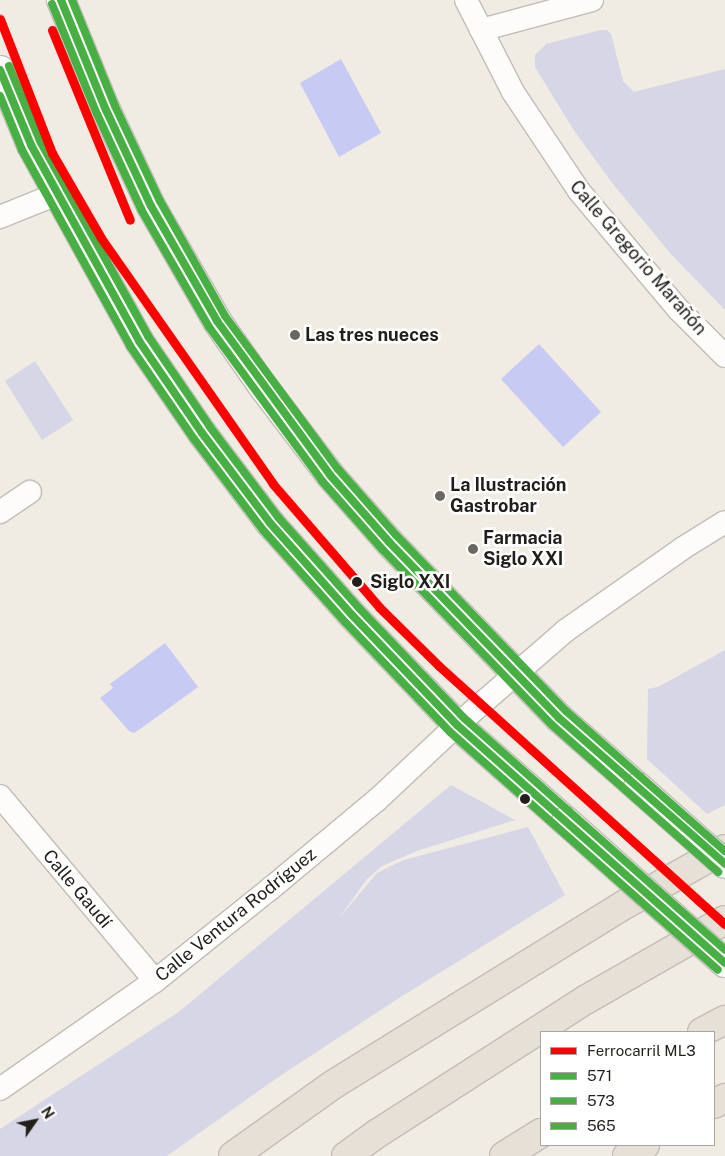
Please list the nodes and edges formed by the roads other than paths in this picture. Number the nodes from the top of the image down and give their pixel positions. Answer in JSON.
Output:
{"nodes":[{"id":1,"x":61,"y":0,"type":"edge"},
{"id":2,"x":466,"y":0,"type":"edge"},
{"id":3,"x":592,"y":0,"type":"edge"},
{"id":4,"x":481,"y":30,"type":"junction"},
{"id":5,"x":0,"y":70,"type":"edge"},
{"id":6,"x":57,"y":194,"type":"junction"},
{"id":7,"x":0,"y":217,"type":"edge"},
{"id":8,"x":725,"y":356,"type":"edge"},
{"id":9,"x":30,"y":492,"type":"dead end"},
{"id":10,"x":0,"y":512,"type":"edge"},
{"id":11,"x":725,"y":522,"type":"edge"},
{"id":12,"x":516,"y":674,"type":"junction"},
{"id":13,"x":457,"y":725,"type":"junction"},
{"id":14,"x":0,"y":796,"type":"edge"},
{"id":15,"x":725,"y":849,"type":"edge"},
{"id":16,"x":725,"y":864,"type":"edge"},
{"id":17,"x":725,"y":920,"type":"edge"},
{"id":18,"x":725,"y":963,"type":"edge"},
{"id":19,"x":154,"y":982,"type":"junction"},
{"id":20,"x":725,"y":1020,"type":"edge"},
{"id":21,"x":704,"y":1031,"type":"edge"},
{"id":22,"x":0,"y":1089,"type":"edge"},
{"id":23,"x":540,"y":1134,"type":"edge"},
{"id":24,"x":643,"y":1146,"type":"edge"},
{"id":25,"x":233,"y":1156,"type":"edge"},
{"id":26,"x":346,"y":1156,"type":"edge"},
{"id":27,"x":504,"y":1156,"type":"edge"},
{"id":28,"x":627,"y":1156,"type":"edge"}],
"edges":[{"from":1,"to":12,"type":"street"},
{"from":2,"to":4,"type":"street","name":"Calle Gregorio Marañón"},
{"from":3,"to":4,"type":"street"},
{"from":4,"to":8,"type":"street","name":"Calle Gregorio Marañón"},
{"from":5,"to":6,"type":"street"},
{"from":6,"to":7,"type":"street"},
{"from":6,"to":13,"type":"street"},
{"from":9,"to":10,"type":"street"},
{"from":11,"to":12,"type":"street","name":"Calle Ventura Rodríguez"},
{"from":12,"to":13,"type":"street","name":"Calle Ventura Rodríguez"},
{"from":12,"to":16,"type":"street","bridge":true},
{"from":13,"to":18,"type":"street","bridge":true},
{"from":13,"to":19,"type":"street","name":"Calle Ventura Rodríguez"},
{"from":14,"to":19,"type":"street","name":"Calle Gaudí"},
{"from":15,"to":25,"type":"highway"},
{"from":17,"to":26,"type":"highway"},
{"from":19,"to":22,"type":"street","name":"Calle Ventura Rodríguez"},
{"from":20,"to":21,"type":"highway"},
{"from":23,"to":27,"type":"highway"},
{"from":24,"to":28,"type":"highway"}]}
